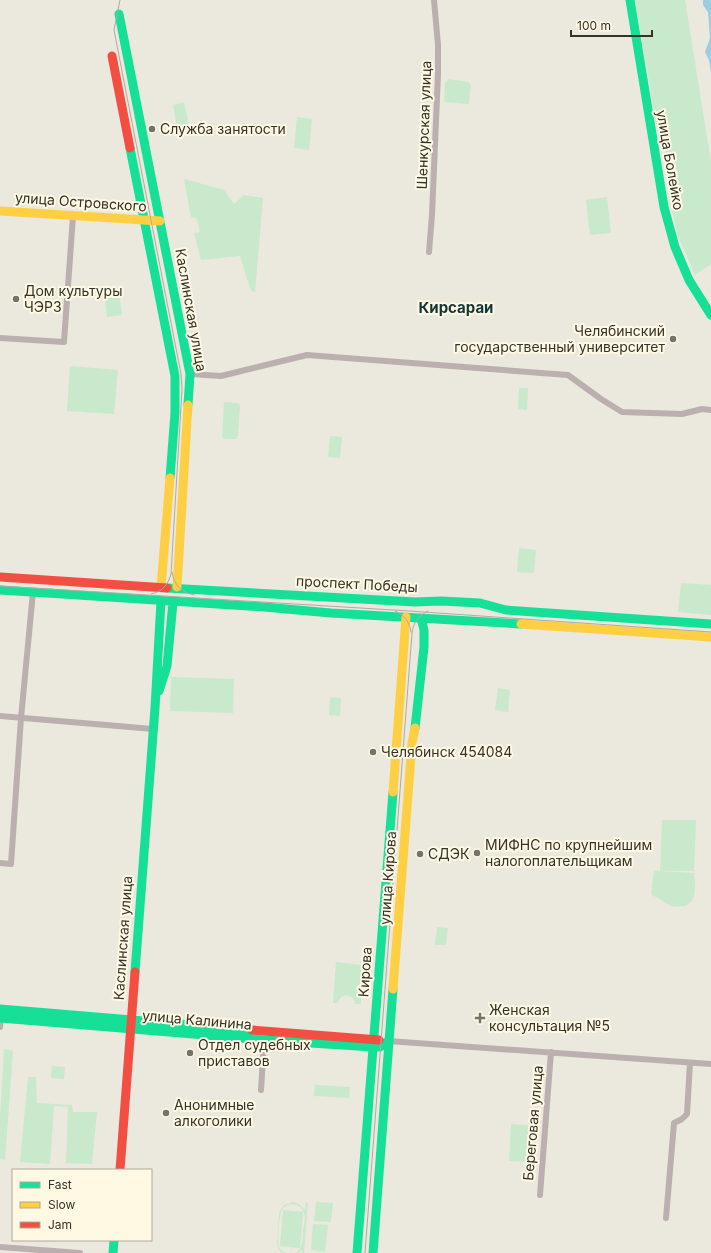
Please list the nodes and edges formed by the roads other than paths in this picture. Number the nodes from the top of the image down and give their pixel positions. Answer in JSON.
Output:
{"nodes":[{"id":1,"x":434,"y":0,"type":"edge"},
{"id":2,"x":630,"y":0,"type":"edge"},
{"id":3,"x":119,"y":14,"type":"dead end"},
{"id":4,"x":112,"y":56,"type":"dead end"},
{"id":5,"x":0,"y":211,"type":"edge"},
{"id":6,"x":73,"y":216,"type":"junction"},
{"id":7,"x":144,"y":220,"type":"junction"},
{"id":8,"x":160,"y":221,"type":"junction"},
{"id":9,"x":429,"y":252,"type":"dead end"},
{"id":10,"x":711,"y":315,"type":"edge"},
{"id":11,"x":0,"y":338,"type":"edge"},
{"id":12,"x":190,"y":374,"type":"junction"},
{"id":13,"x":711,"y":410,"type":"edge"},
{"id":14,"x":0,"y":576,"type":"edge"},
{"id":15,"x":161,"y":587,"type":"junction"},
{"id":16,"x":177,"y":588,"type":"junction"},
{"id":17,"x":0,"y":590,"type":"edge"},
{"id":18,"x":33,"y":592,"type":"junction"},
{"id":19,"x":161,"y":601,"type":"junction"},
{"id":20,"x":174,"y":602,"type":"junction"},
{"id":21,"x":415,"y":602,"type":"junction"},
{"id":22,"x":406,"y":617,"type":"junction"},
{"id":23,"x":421,"y":618,"type":"junction"},
{"id":24,"x":711,"y":624,"type":"edge"},
{"id":25,"x":711,"y":637,"type":"edge"},
{"id":26,"x":155,"y":708,"type":"junction"},
{"id":27,"x":0,"y":716,"type":"edge"},
{"id":28,"x":21,"y":718,"type":"junction"},
{"id":29,"x":153,"y":729,"type":"junction"},
{"id":30,"x":0,"y":863,"type":"edge"},
{"id":31,"x":1,"y":1016,"type":"edge"},
{"id":32,"x":131,"y":1024,"type":"junction"},
{"id":33,"x":264,"y":1040,"type":"junction"},
{"id":34,"x":388,"y":1041,"type":"junction"},
{"id":35,"x":374,"y":1043,"type":"junction"},
{"id":36,"x":551,"y":1052,"type":"junction"},
{"id":37,"x":690,"y":1063,"type":"junction"},
{"id":38,"x":711,"y":1064,"type":"edge"},
{"id":39,"x":261,"y":1090,"type":"dead end"},
{"id":40,"x":120,"y":1169,"type":"edge"},
{"id":41,"x":540,"y":1195,"type":"dead end"},
{"id":42,"x":666,"y":1218,"type":"dead end"},
{"id":43,"x":114,"y":1241,"type":"edge"},
{"id":44,"x":0,"y":1248,"type":"edge"},
{"id":45,"x":80,"y":1253,"type":"edge"},
{"id":46,"x":113,"y":1253,"type":"edge"},
{"id":47,"x":357,"y":1253,"type":"edge"},
{"id":48,"x":373,"y":1253,"type":"edge"}],
"edges":[{"from":1,"to":9,"type":"street","name":"Шенкурская улица"},
{"from":2,"to":10,"type":"main road","name":"улица Болейко"},
{"from":3,"to":8,"type":"main road","name":"Каслинская улица"},
{"from":4,"to":7,"type":"main road","name":"Каслинская улица"},
{"from":5,"to":6,"type":"main road","name":"улица Островского"},
{"from":6,"to":7,"type":"main road","name":"улица Островского"},
{"from":6,"to":11,"type":"street"},
{"from":7,"to":8,"type":"main road","name":"улица Островского"},
{"from":7,"to":15,"type":"main road","name":"Каслинская улица"},
{"from":8,"to":12,"type":"main road","name":"Каслинская улица"},
{"from":12,"to":13,"type":"street"},
{"from":12,"to":16,"type":"main road","name":"Каслинская улица"},
{"from":14,"to":15,"type":"main road","name":"проспект Победы"},
{"from":15,"to":16,"type":"main road","name":"проспект Победы"},
{"from":15,"to":19,"type":"main road","name":"Каслинская улица"},
{"from":16,"to":20,"type":"main road","name":"Каслинская улица"},
{"from":16,"to":21,"type":"main road","name":"проспект Победы"},
{"from":17,"to":18,"type":"main road","name":"проспект Победы"},
{"from":18,"to":19,"type":"main road","name":"проспект Победы"},
{"from":18,"to":28,"type":"street"},
{"from":19,"to":20,"type":"main road","name":"проспект Победы"},
{"from":19,"to":26,"type":"main road","name":"Каслинская улица"},
{"from":20,"to":22,"type":"main road","name":"проспект Победы"},
{"from":20,"to":26,"type":"main road","name":"Каслинская улица"},
{"from":21,"to":22,"type":"main road"},
{"from":21,"to":23,"type":"main road","name":"улица Кирова"},
{"from":21,"to":24,"type":"main road","name":"проспект Победы"},
{"from":22,"to":23,"type":"main road","name":"проспект Победы"},
{"from":22,"to":35,"type":"main road","name":"Кирова"},
{"from":23,"to":25,"type":"main road","name":"проспект Победы"},
{"from":23,"to":34,"type":"main road","name":"улица Кирова"},
{"from":26,"to":29,"type":"main road","name":"Каслинская улица"},
{"from":27,"to":28,"type":"street"},
{"from":28,"to":29,"type":"street"},
{"from":28,"to":30,"type":"street"},
{"from":29,"to":32,"type":"main road","name":"Каслинская улица"},
{"from":31,"to":32,"type":"main road","name":"улица Калинина"},
{"from":32,"to":33,"type":"main road","name":"улица Калинина"},
{"from":32,"to":35,"type":"main road","name":"улица Калинина"},
{"from":32,"to":40,"type":"main road","name":"Каслинская улица"},
{"from":33,"to":35,"type":"main road","name":"улица Калинина"},
{"from":33,"to":39,"type":"street"},
{"from":34,"to":35,"type":"main road","name":"улица Калинина"},
{"from":34,"to":36,"type":"street","name":"улица Калинина"},
{"from":34,"to":48,"type":"main road","name":"улица Кирова"},
{"from":35,"to":47,"type":"main road","name":"Кирова"},
{"from":36,"to":37,"type":"street","name":"улица Калинина"},
{"from":36,"to":41,"type":"street","name":"Береговая улица"},
{"from":37,"to":38,"type":"street","name":"улица Калинина"},
{"from":37,"to":42,"type":"street"},
{"from":43,"to":46,"type":"main road"},
{"from":44,"to":45,"type":"street"}]}
